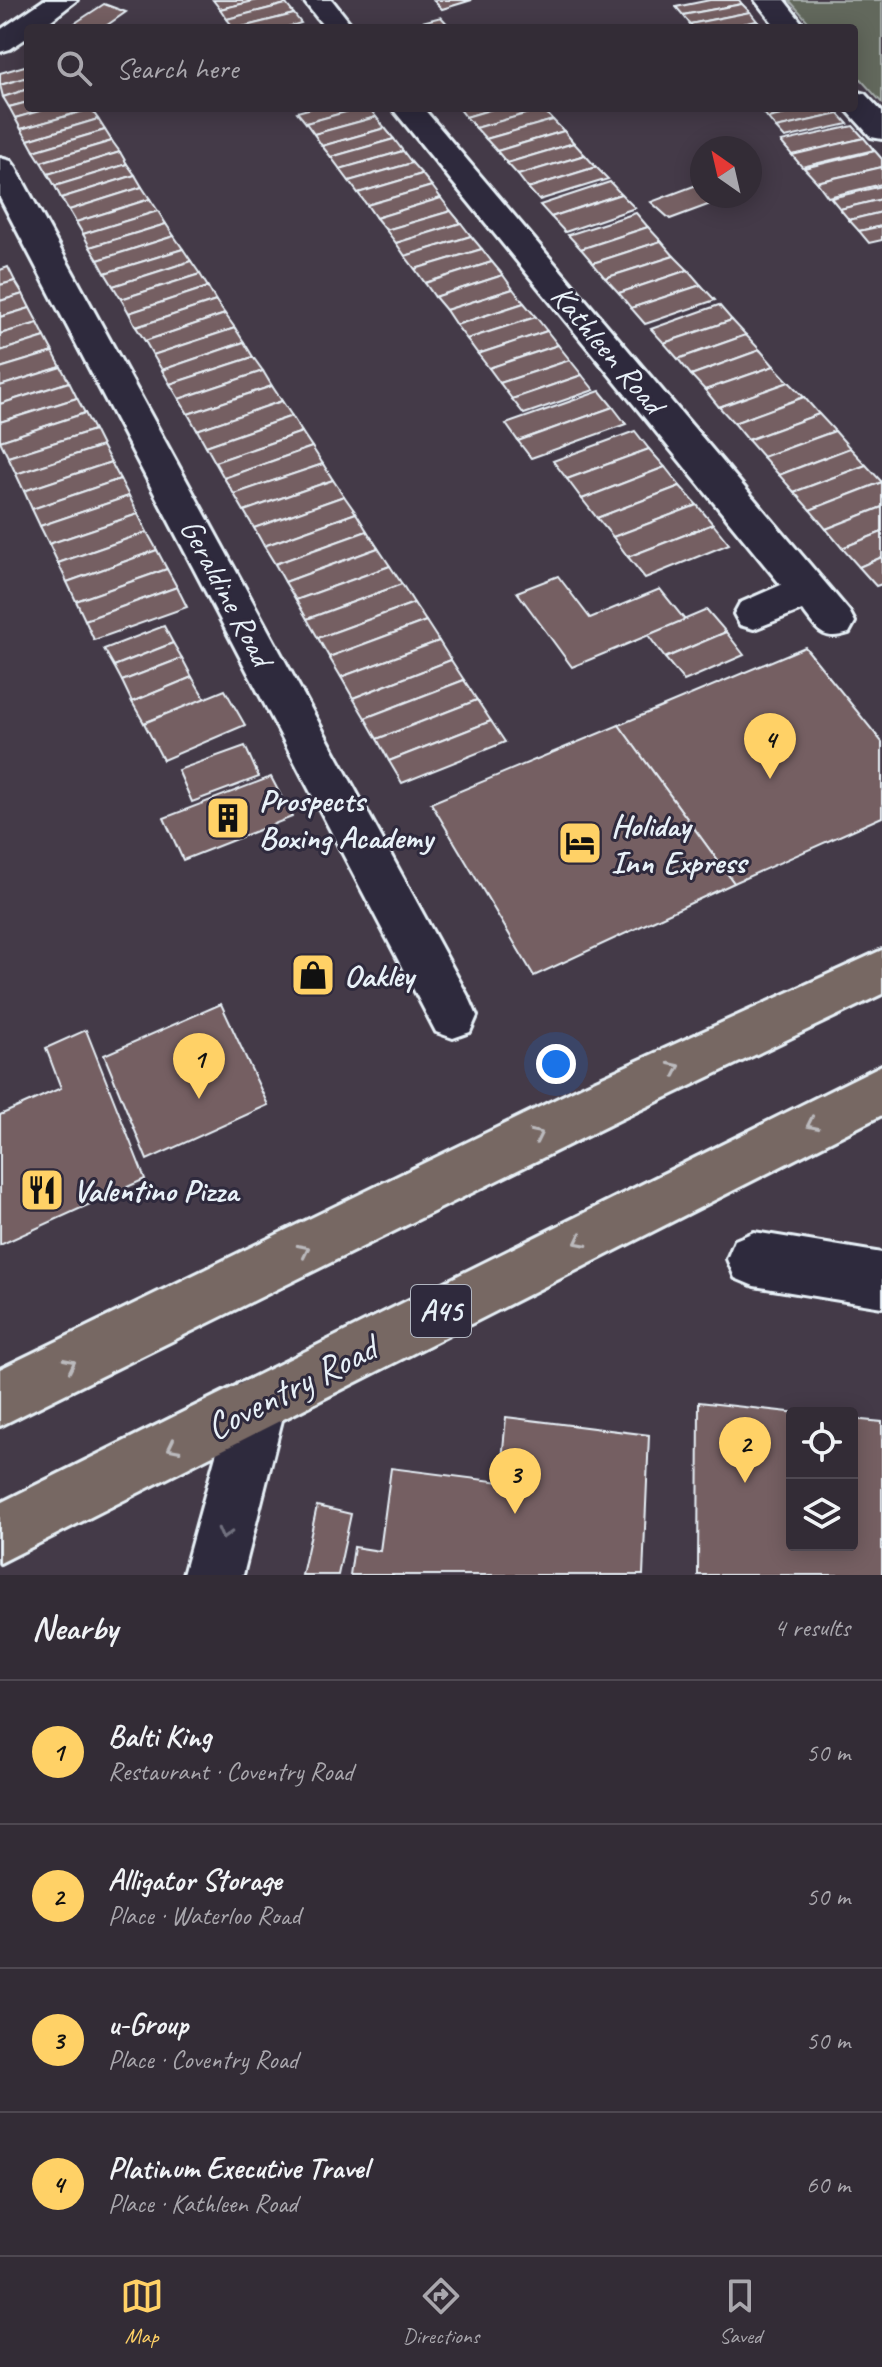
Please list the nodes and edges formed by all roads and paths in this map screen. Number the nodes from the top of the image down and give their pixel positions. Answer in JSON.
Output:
{"nodes":[{"id":1,"x":63,"y":0,"type":"edge"},
{"id":2,"x":317,"y":0,"type":"edge"},
{"id":3,"x":769,"y":0,"type":"edge"},
{"id":4,"x":28,"y":24,"type":"edge"},
{"id":5,"x":337,"y":24,"type":"edge"},
{"id":6,"x":789,"y":24,"type":"edge"},
{"id":7,"x":24,"y":27,"type":"edge"},
{"id":8,"x":0,"y":43,"type":"edge"},
{"id":9,"x":858,"y":104,"type":"edge"},
{"id":10,"x":410,"y":112,"type":"edge"},
{"id":11,"x":882,"y":130,"type":"edge"},
{"id":12,"x":0,"y":168,"type":"edge"},
{"id":13,"x":809,"y":590,"type":"junction"},
{"id":14,"x":754,"y":614,"type":"dead end"},
{"id":15,"x":835,"y":622,"type":"dead end"},
{"id":16,"x":868,"y":984,"type":"edge"},
{"id":17,"x":453,"y":1016,"type":"dead end"},
{"id":18,"x":882,"y":1089,"type":"edge"},
{"id":19,"x":754,"y":1259,"type":"dead end"},
{"id":20,"x":882,"y":1280,"type":"edge"},
{"id":21,"x":0,"y":1398,"type":"edge"},
{"id":22,"x":258,"y":1404,"type":"junction"},
{"id":23,"x":0,"y":1534,"type":"edge"},
{"id":24,"x":213,"y":1575,"type":"edge"}],
"edges":[{"from":1,"to":4,"type":"street"},
{"from":2,"to":5,"type":"street"},
{"from":3,"to":6,"type":"street"},
{"from":7,"to":8,"type":"street"},
{"from":9,"to":11,"type":"street"},
{"from":10,"to":13,"type":"street","name":"Kathleen Road"},
{"from":12,"to":17,"type":"street","name":"Geraldine Road"},
{"from":13,"to":14,"type":"street"},
{"from":13,"to":15,"type":"street","name":"Kathleen Road"},
{"from":21,"to":16,"type":"highway","one_way":true},
{"from":18,"to":22,"type":"highway","name":"Coventry Road","number":"A45","one_way":true},
{"from":19,"to":20,"type":"street"},
{"from":22,"to":23,"type":"highway","name":"Coventry Road","number":"A45","one_way":true},
{"from":22,"to":24,"type":"street","one_way":true}]}
